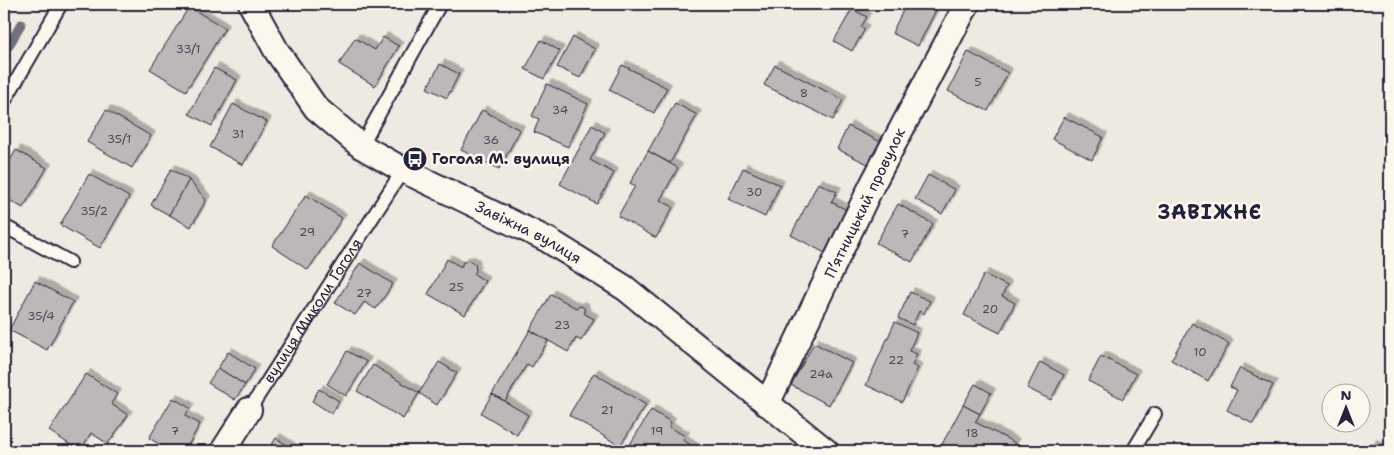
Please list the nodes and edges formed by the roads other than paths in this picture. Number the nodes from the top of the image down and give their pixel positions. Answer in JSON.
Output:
{"nodes":[{"id":1,"x":61,"y":4,"type":"edge"},
{"id":2,"x":251,"y":4,"type":"edge"},
{"id":3,"x":440,"y":4,"type":"edge"},
{"id":4,"x":968,"y":4,"type":"edge"},
{"id":5,"x":4,"y":102,"type":"edge"},
{"id":6,"x":361,"y":146,"type":"junction"},
{"id":7,"x":403,"y":170,"type":"junction"},
{"id":8,"x":4,"y":226,"type":"edge"},
{"id":9,"x":70,"y":262,"type":"dead end"},
{"id":10,"x":768,"y":404,"type":"junction"},
{"id":11,"x":249,"y":410,"type":"joint"},
{"id":12,"x":1155,"y":414,"type":"dead end"},
{"id":13,"x":223,"y":451,"type":"edge"},
{"id":14,"x":826,"y":451,"type":"edge"},
{"id":15,"x":1134,"y":451,"type":"edge"}],
"edges":[{"from":1,"to":5,"type":"lane"},
{"from":2,"to":6,"type":"street","name":"Завіжна вулиця"},
{"from":3,"to":6,"type":"lane"},
{"from":4,"to":10,"type":"street","name":"Пʼятницький провулок"},
{"from":6,"to":7,"type":"street","name":"Завіжна вулиця"},
{"from":7,"to":10,"type":"street","name":"Завіжна вулиця"},
{"from":7,"to":11,"type":"lane","name":"вулиця Миколи Гоголя"},
{"from":8,"to":9,"type":"lane"},
{"from":10,"to":14,"type":"street","name":"Завіжна вулиця"},
{"from":11,"to":13,"type":"street","name":"вулиця Миколи Гоголя"},
{"from":12,"to":15,"type":"lane"}]}
